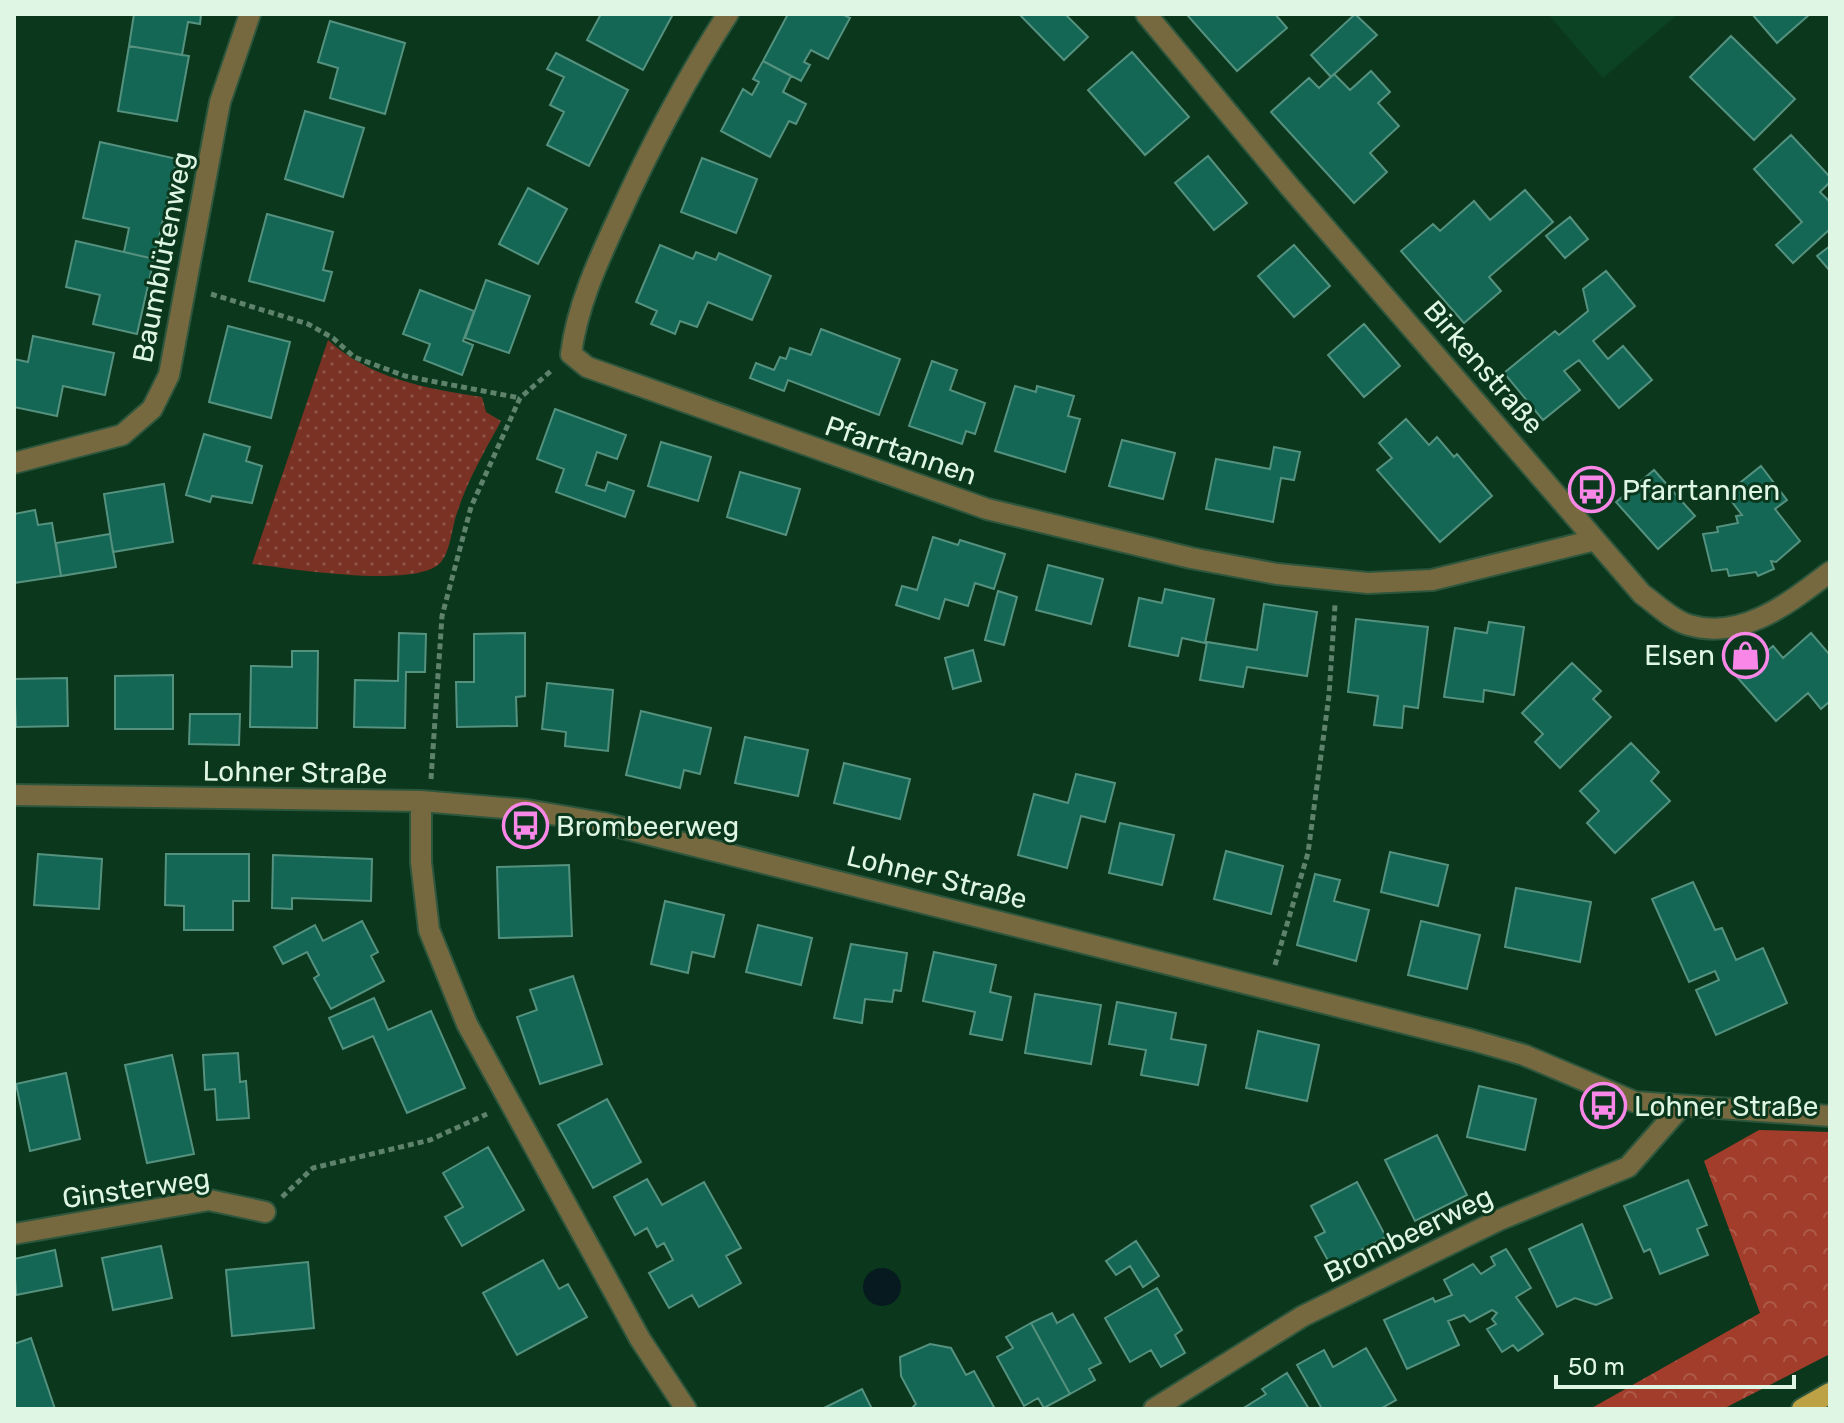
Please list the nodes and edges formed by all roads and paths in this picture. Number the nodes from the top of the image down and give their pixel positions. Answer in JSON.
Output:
{"nodes":[{"id":1,"x":250,"y":14,"type":"edge"},
{"id":2,"x":728,"y":14,"type":"edge"},
{"id":3,"x":1146,"y":14,"type":"edge"},
{"id":4,"x":187,"y":287,"type":"junction"},
{"id":5,"x":571,"y":354,"type":"junction"},
{"id":6,"x":520,"y":398,"type":"junction"},
{"id":7,"x":14,"y":463,"type":"edge"},
{"id":8,"x":1595,"y":540,"type":"junction"},
{"id":9,"x":1830,"y":572,"type":"edge"},
{"id":10,"x":1337,"y":580,"type":"junction"},
{"id":11,"x":14,"y":795,"type":"edge"},
{"id":12,"x":425,"y":802,"type":"junction"},
{"id":13,"x":1268,"y":989,"type":"junction"},
{"id":14,"x":510,"y":1103,"type":"junction"},
{"id":15,"x":1680,"y":1108,"type":"junction"},
{"id":16,"x":1830,"y":1116,"type":"edge"},
{"id":17,"x":265,"y":1212,"type":"joint"},
{"id":18,"x":14,"y":1234,"type":"edge"},
{"id":19,"x":1830,"y":1393,"type":"edge"},
{"id":20,"x":686,"y":1409,"type":"edge"},
{"id":21,"x":1154,"y":1409,"type":"edge"},
{"id":22,"x":1802,"y":1409,"type":"edge"}],
"edges":[{"from":1,"to":4,"type":"street","name":"Baumblütenweg"},
{"from":2,"to":5,"type":"street"},
{"from":3,"to":8,"type":"street","name":"Birkenstraße"},
{"from":4,"to":6,"type":"path"},
{"from":4,"to":7,"type":"street","name":"Baumblütenweg"},
{"from":5,"to":6,"type":"path"},
{"from":5,"to":10,"type":"street","name":"Pfarrtannen"},
{"from":6,"to":12,"type":"path"},
{"from":8,"to":9,"type":"street","name":"Birkenstraße"},
{"from":8,"to":10,"type":"street","name":"Pfarrtannen"},
{"from":10,"to":13,"type":"path"},
{"from":11,"to":12,"type":"street","name":"Lohner Straße"},
{"from":12,"to":13,"type":"street","name":"Lohner Straße"},
{"from":12,"to":14,"type":"street"},
{"from":13,"to":15,"type":"street","name":"Lohner Straße"},
{"from":14,"to":17,"type":"path"},
{"from":14,"to":20,"type":"street"},
{"from":15,"to":16,"type":"street","name":"Lohner Straße"},
{"from":15,"to":21,"type":"street","name":"Brombeerweg"},
{"from":17,"to":18,"type":"street","name":"Ginsterweg"},
{"from":19,"to":22,"type":"main road"}]}
